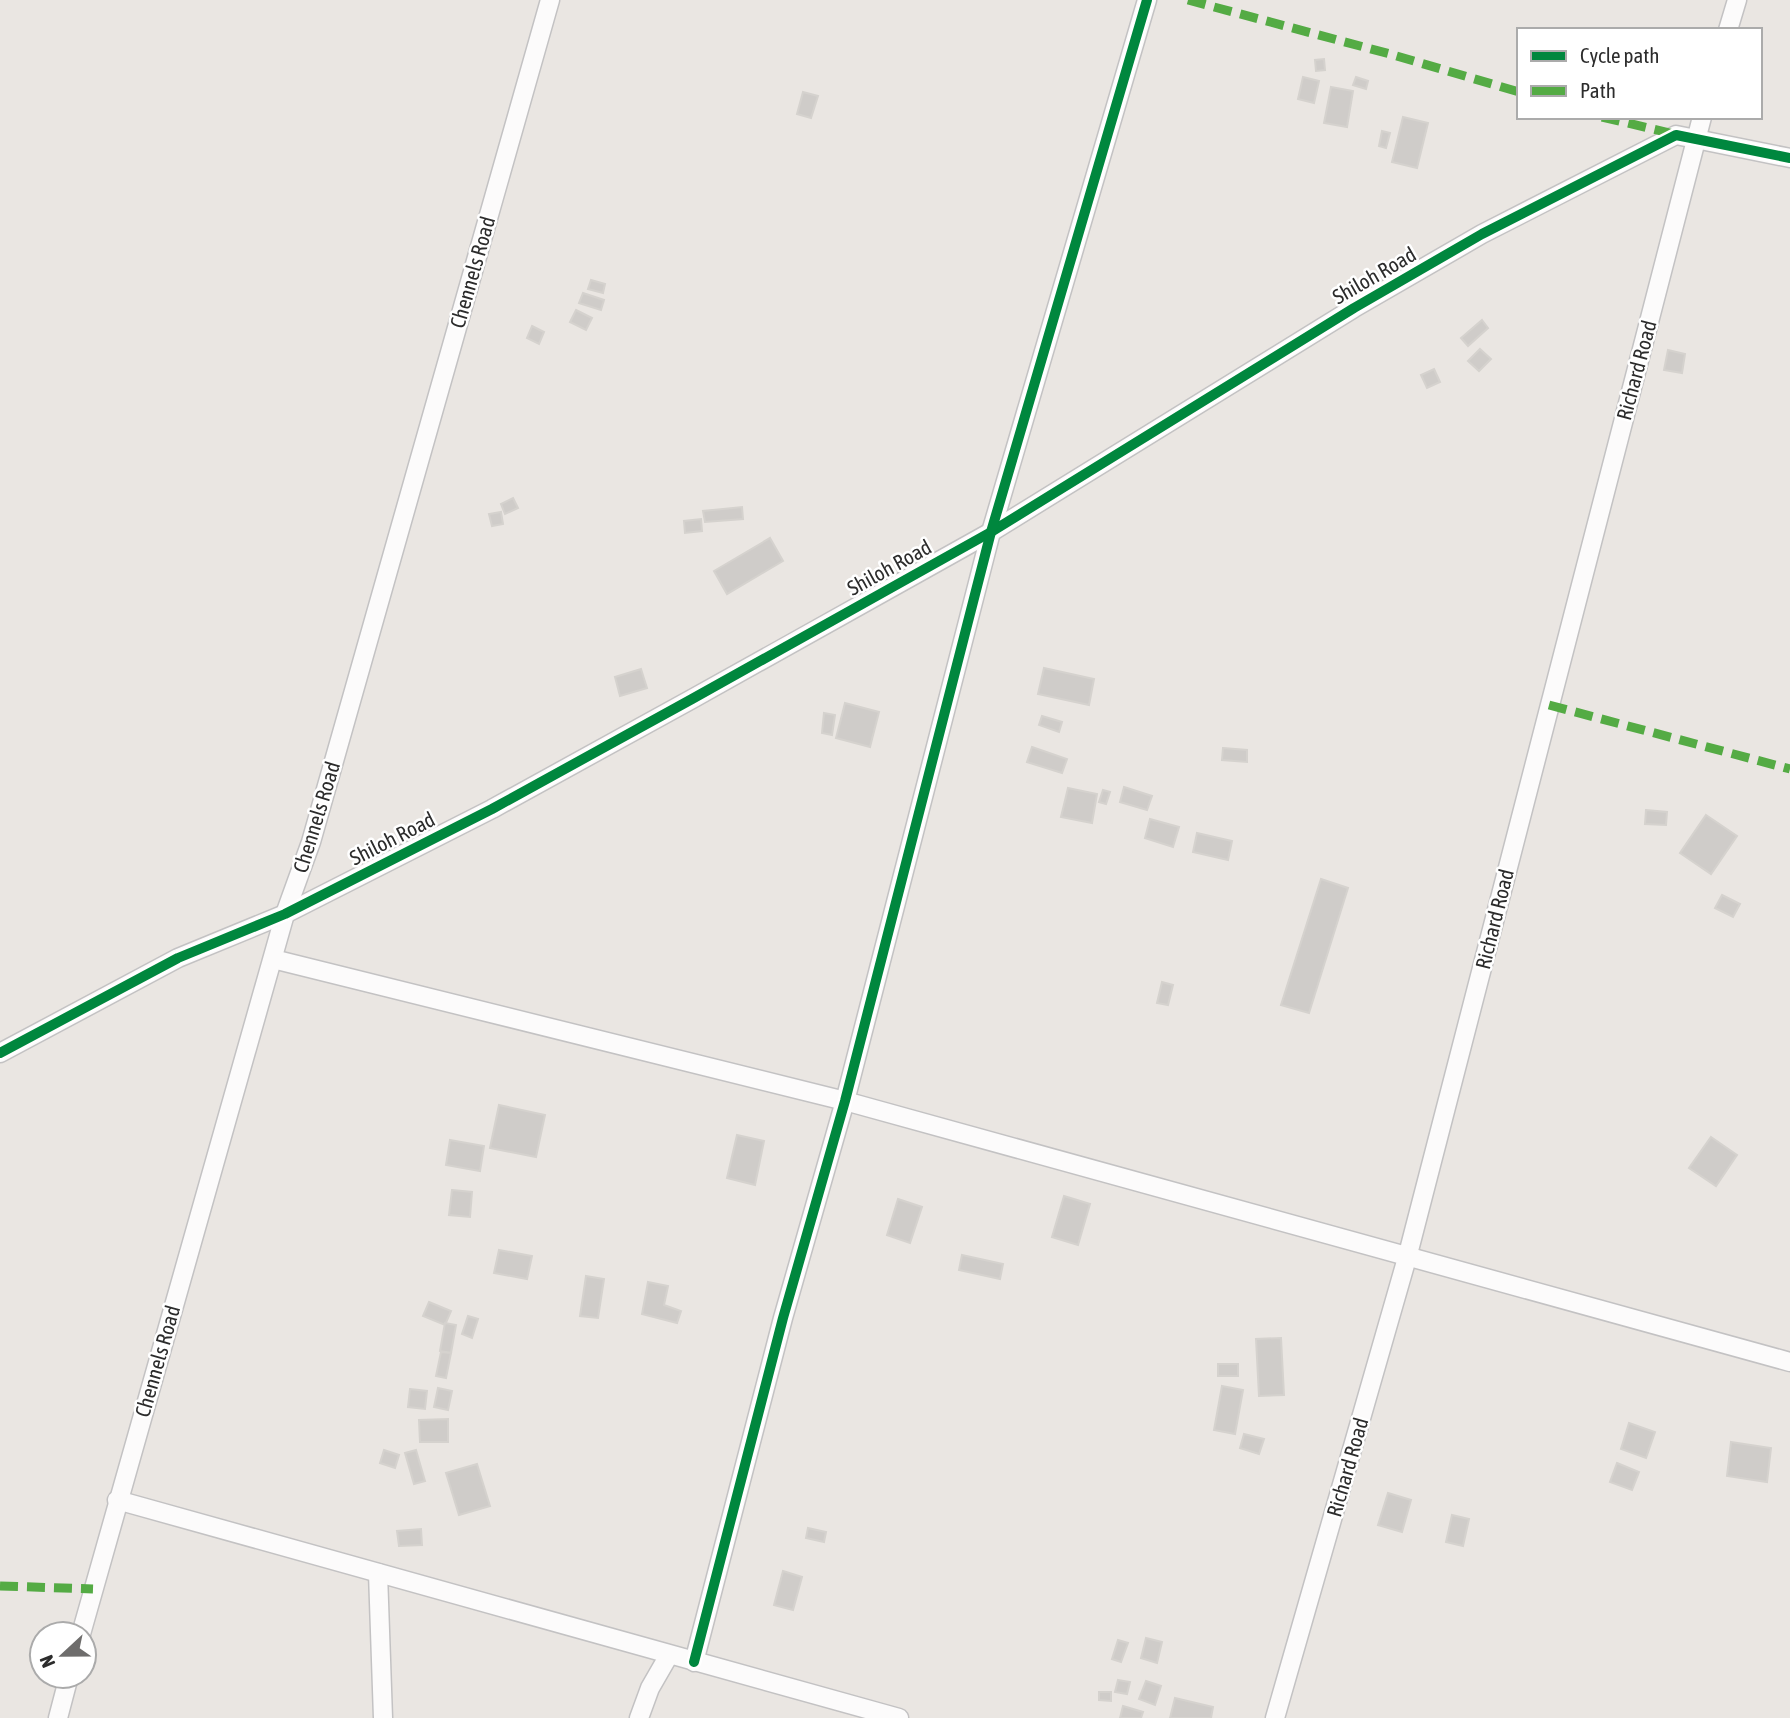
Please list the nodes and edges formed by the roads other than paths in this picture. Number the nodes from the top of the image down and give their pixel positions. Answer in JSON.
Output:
{"nodes":[{"id":1,"x":550,"y":0,"type":"edge"},
{"id":2,"x":1147,"y":0,"type":"edge"},
{"id":3,"x":1737,"y":0,"type":"edge"},
{"id":4,"x":1729,"y":28,"type":"edge"},
{"id":5,"x":1701,"y":119,"type":"edge"},
{"id":6,"x":1696,"y":139,"type":"junction"},
{"id":7,"x":1790,"y":158,"type":"edge"},
{"id":8,"x":991,"y":532,"type":"junction"},
{"id":9,"x":285,"y":914,"type":"junction"},
{"id":10,"x":273,"y":959,"type":"junction"},
{"id":11,"x":0,"y":1054,"type":"edge"},
{"id":12,"x":845,"y":1101,"type":"junction"},
{"id":13,"x":1407,"y":1258,"type":"junction"},
{"id":14,"x":1790,"y":1362,"type":"edge"},
{"id":15,"x":117,"y":1500,"type":"junction"},
{"id":16,"x":379,"y":1573,"type":"junction"},
{"id":17,"x":85,"y":1620,"type":"edge"},
{"id":18,"x":669,"y":1655,"type":"junction"},
{"id":19,"x":695,"y":1662,"type":"junction"},
{"id":20,"x":65,"y":1690,"type":"edge"},
{"id":21,"x":58,"y":1718,"type":"edge"},
{"id":22,"x":383,"y":1718,"type":"edge"},
{"id":23,"x":639,"y":1718,"type":"edge"},
{"id":24,"x":899,"y":1718,"type":"edge"},
{"id":25,"x":1275,"y":1718,"type":"edge"}],
"edges":[{"from":1,"to":9,"type":"street","name":"Chennels Road"},
{"from":2,"to":8,"type":"street"},
{"from":3,"to":4,"type":"street"},
{"from":5,"to":6,"type":"street","name":"Richard Road"},
{"from":6,"to":7,"type":"street","name":"Shiloh Road"},
{"from":6,"to":8,"type":"street","name":"Shiloh Road"},
{"from":6,"to":13,"type":"street","name":"Richard Road"},
{"from":8,"to":9,"type":"street","name":"Shiloh Road"},
{"from":8,"to":12,"type":"street"},
{"from":9,"to":10,"type":"street","name":"Chennels Road"},
{"from":9,"to":11,"type":"street","name":"Shiloh Road"},
{"from":10,"to":12,"type":"street"},
{"from":10,"to":15,"type":"street","name":"Chennels Road"},
{"from":12,"to":13,"type":"street"},
{"from":12,"to":19,"type":"street"},
{"from":13,"to":14,"type":"street"},
{"from":13,"to":25,"type":"street","name":"Richard Road"},
{"from":15,"to":16,"type":"street"},
{"from":15,"to":17,"type":"street","name":"Chennels Road"},
{"from":16,"to":18,"type":"street"},
{"from":16,"to":22,"type":"street"},
{"from":18,"to":19,"type":"street"},
{"from":18,"to":23,"type":"street"},
{"from":19,"to":24,"type":"street"},
{"from":20,"to":21,"type":"street"}]}
